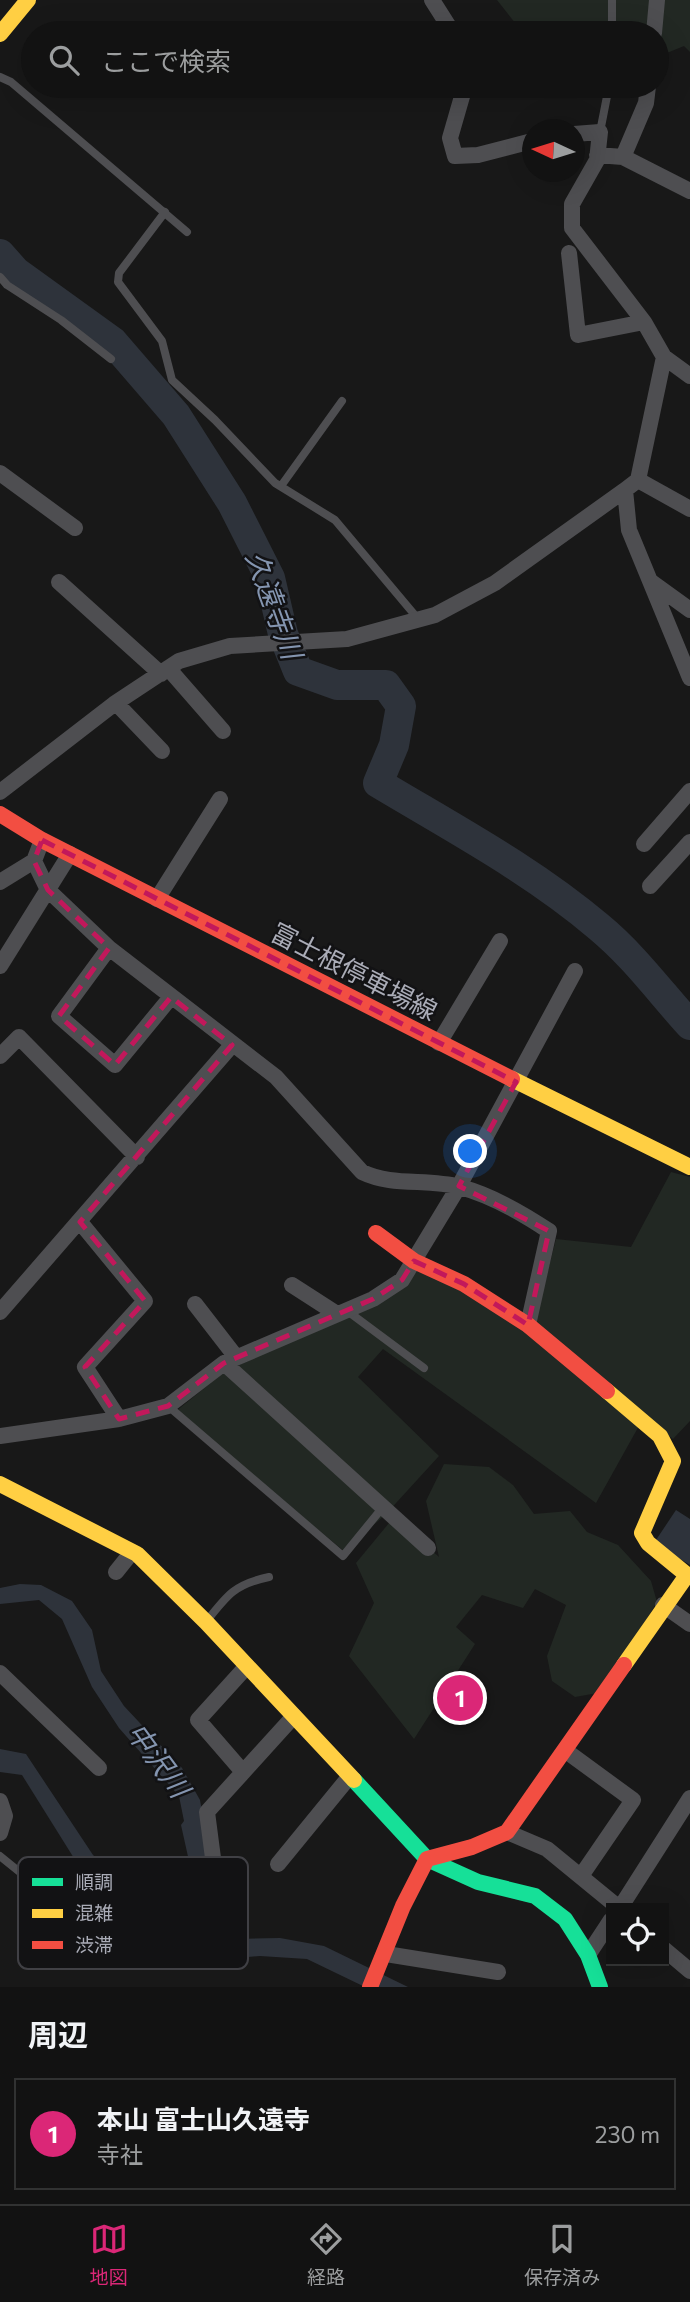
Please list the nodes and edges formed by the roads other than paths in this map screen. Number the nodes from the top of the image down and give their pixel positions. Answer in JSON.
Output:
{"nodes":[{"id":1,"x":29,"y":0,"type":"edge"},
{"id":2,"x":432,"y":0,"type":"edge"},
{"id":3,"x":612,"y":0,"type":"edge"},
{"id":4,"x":657,"y":0,"type":"edge"},
{"id":5,"x":448,"y":21,"type":"edge"},
{"id":6,"x":612,"y":21,"type":"edge"},
{"id":7,"x":655,"y":21,"type":"edge"},
{"id":8,"x":0,"y":34,"type":"edge"},
{"id":9,"x":0,"y":77,"type":"edge"},
{"id":10,"x":21,"y":90,"type":"edge"},
{"id":11,"x":30,"y":98,"type":"edge"},
{"id":12,"x":462,"y":98,"type":"edge"},
{"id":13,"x":607,"y":98,"type":"edge"},
{"id":14,"x":647,"y":98,"type":"edge"},
{"id":15,"x":600,"y":132,"type":"junction"},
{"id":16,"x":585,"y":133,"type":"edge"},
{"id":17,"x":522,"y":144,"type":"edge"},
{"id":18,"x":597,"y":155,"type":"junction"},
{"id":19,"x":623,"y":157,"type":"junction"},
{"id":20,"x":690,"y":191,"type":"edge"},
{"id":21,"x":164,"y":212,"type":"junction"},
{"id":22,"x":187,"y":232,"type":"dead end"},
{"id":23,"x":569,"y":253,"type":"dead end"},
{"id":24,"x":0,"y":276,"type":"edge"},
{"id":25,"x":644,"y":323,"type":"junction"},
{"id":26,"x":664,"y":357,"type":"junction"},
{"id":27,"x":111,"y":359,"type":"dead end"},
{"id":28,"x":690,"y":376,"type":"edge"},
{"id":29,"x":342,"y":401,"type":"dead end"},
{"id":30,"x":0,"y":474,"type":"edge"},
{"id":31,"x":632,"y":485,"type":"junction"},
{"id":32,"x":281,"y":486,"type":"junction"},
{"id":33,"x":690,"y":509,"type":"edge"},
{"id":34,"x":75,"y":528,"type":"dead end"},
{"id":35,"x":649,"y":580,"type":"junction"},
{"id":36,"x":60,"y":582,"type":"dead end"},
{"id":37,"x":690,"y":610,"type":"edge"},
{"id":38,"x":419,"y":620,"type":"junction"},
{"id":39,"x":165,"y":671,"type":"junction"},
{"id":40,"x":690,"y":678,"type":"edge"},
{"id":41,"x":117,"y":703,"type":"junction"},
{"id":42,"x":223,"y":731,"type":"dead end"},
{"id":43,"x":162,"y":751,"type":"dead end"},
{"id":44,"x":690,"y":791,"type":"edge"},
{"id":45,"x":0,"y":792,"type":"edge"},
{"id":46,"x":220,"y":799,"type":"dead end"},
{"id":47,"x":0,"y":814,"type":"edge"},
{"id":48,"x":42,"y":840,"type":"junction"},
{"id":49,"x":690,"y":842,"type":"edge"},
{"id":50,"x":644,"y":844,"type":"dead end"},
{"id":51,"x":70,"y":854,"type":"junction"},
{"id":52,"x":34,"y":861,"type":"junction"},
{"id":53,"x":0,"y":882,"type":"edge"},
{"id":54,"x":650,"y":886,"type":"dead end"},
{"id":55,"x":48,"y":890,"type":"junction"},
{"id":56,"x":157,"y":899,"type":"junction"},
{"id":57,"x":500,"y":941,"type":"dead end"},
{"id":58,"x":109,"y":948,"type":"junction"},
{"id":59,"x":0,"y":966,"type":"edge"},
{"id":60,"x":575,"y":971,"type":"dead end"},
{"id":61,"x":171,"y":997,"type":"junction"},
{"id":62,"x":439,"y":1043,"type":"junction"},
{"id":63,"x":232,"y":1045,"type":"junction"},
{"id":64,"x":0,"y":1056,"type":"edge"},
{"id":65,"x":516,"y":1082,"type":"junction"},
{"id":66,"x":137,"y":1157,"type":"junction"},
{"id":67,"x":690,"y":1167,"type":"edge"},
{"id":68,"x":459,"y":1186,"type":"junction"},
{"id":69,"x":80,"y":1222,"type":"junction"},
{"id":70,"x":376,"y":1233,"type":"dead end"},
{"id":71,"x":414,"y":1261,"type":"junction"},
{"id":72,"x":292,"y":1285,"type":"dead end"},
{"id":73,"x":195,"y":1304,"type":"dead end"},
{"id":74,"x":0,"y":1312,"type":"edge"},
{"id":75,"x":342,"y":1312,"type":"junction"},
{"id":76,"x":528,"y":1325,"type":"junction"},
{"id":77,"x":230,"y":1360,"type":"junction"},
{"id":78,"x":424,"y":1368,"type":"dead end"},
{"id":79,"x":168,"y":1406,"type":"junction"},
{"id":80,"x":119,"y":1419,"type":"junction"},
{"id":81,"x":0,"y":1436,"type":"edge"},
{"id":82,"x":0,"y":1483,"type":"edge"},
{"id":83,"x":383,"y":1507,"type":"junction"},
{"id":84,"x":428,"y":1548,"type":"dead end"},
{"id":85,"x":132,"y":1552,"type":"junction"},
{"id":86,"x":116,"y":1572,"type":"dead end"},
{"id":87,"x":269,"y":1577,"type":"dead end"},
{"id":88,"x":663,"y":1605,"type":"junction"},
{"id":89,"x":206,"y":1622,"type":"junction"},
{"id":90,"x":690,"y":1624,"type":"edge"},
{"id":91,"x":247,"y":1666,"type":"junction"},
{"id":92,"x":0,"y":1673,"type":"edge"},
{"id":93,"x":294,"y":1716,"type":"junction"},
{"id":94,"x":566,"y":1751,"type":"junction"},
{"id":95,"x":99,"y":1768,"type":"dead end"},
{"id":96,"x":243,"y":1772,"type":"junction"},
{"id":97,"x":350,"y":1776,"type":"junction"},
{"id":98,"x":690,"y":1798,"type":"edge"},
{"id":99,"x":0,"y":1801,"type":"edge"},
{"id":100,"x":507,"y":1832,"type":"junction"},
{"id":101,"x":0,"y":1833,"type":"edge"},
{"id":102,"x":0,"y":1856,"type":"edge"},
{"id":103,"x":213,"y":1857,"type":"edge"},
{"id":104,"x":427,"y":1859,"type":"junction"},
{"id":105,"x":278,"y":1864,"type":"dead end"},
{"id":106,"x":18,"y":1871,"type":"edge"},
{"id":107,"x":581,"y":1875,"type":"junction"},
{"id":108,"x":613,"y":1903,"type":"edge"},
{"id":109,"x":622,"y":1903,"type":"edge"},
{"id":110,"x":606,"y":1927,"type":"edge"},
{"id":111,"x":669,"y":1953,"type":"edge"},
{"id":112,"x":587,"y":1955,"type":"junction"},
{"id":113,"x":383,"y":1960,"type":"junction"},
{"id":114,"x":690,"y":1970,"type":"edge"},
{"id":115,"x":498,"y":1972,"type":"dead end"},
{"id":116,"x":370,"y":1987,"type":"edge"},
{"id":117,"x":600,"y":1987,"type":"edge"}],
"edges":[{"from":1,"to":8,"type":"street"},
{"from":2,"to":5,"type":"street"},
{"from":3,"to":6,"type":"lane"},
{"from":4,"to":7,"type":"street"},
{"from":9,"to":10,"type":"lane"},
{"from":11,"to":21,"type":"lane"},
{"from":12,"to":17,"type":"street"},
{"from":13,"to":15,"type":"lane"},
{"from":14,"to":19,"type":"street"},
{"from":15,"to":16,"type":"street"},
{"from":15,"to":18,"type":"street"},
{"from":18,"to":19,"type":"street"},
{"from":18,"to":25,"type":"street"},
{"from":19,"to":20,"type":"street"},
{"from":21,"to":22,"type":"lane"},
{"from":21,"to":32,"type":"lane"},
{"from":23,"to":25,"type":"street"},
{"from":24,"to":27,"type":"lane"},
{"from":25,"to":26,"type":"street"},
{"from":26,"to":28,"type":"street"},
{"from":26,"to":31,"type":"street"},
{"from":29,"to":32,"type":"lane"},
{"from":30,"to":34,"type":"street"},
{"from":31,"to":33,"type":"street"},
{"from":31,"to":35,"type":"street"},
{"from":31,"to":38,"type":"street"},
{"from":32,"to":38,"type":"lane"},
{"from":35,"to":37,"type":"street"},
{"from":35,"to":40,"type":"street"},
{"from":36,"to":39,"type":"street"},
{"from":38,"to":39,"type":"street"},
{"from":39,"to":41,"type":"street"},
{"from":39,"to":42,"type":"street"},
{"from":41,"to":43,"type":"street"},
{"from":41,"to":45,"type":"street"},
{"from":44,"to":50,"type":"street"},
{"from":46,"to":56,"type":"street"},
{"from":47,"to":48,"type":"street","name":"富士根停車場線"},
{"from":48,"to":51,"type":"street","name":"富士根停車場線"},
{"from":48,"to":52,"type":"street"},
{"from":49,"to":54,"type":"street"},
{"from":51,"to":55,"type":"street"},
{"from":51,"to":56,"type":"street","name":"富士根停車場線"},
{"from":52,"to":53,"type":"street"},
{"from":52,"to":55,"type":"street"},
{"from":55,"to":58,"type":"street"},
{"from":55,"to":59,"type":"street"},
{"from":56,"to":62,"type":"street","name":"富士根停車場線"},
{"from":57,"to":62,"type":"street"},
{"from":58,"to":61,"type":"street"},
{"from":58,"to":61,"type":"street"},
{"from":60,"to":65,"type":"street"},
{"from":61,"to":63,"type":"street"},
{"from":62,"to":65,"type":"street","name":"富士根停車場線"},
{"from":63,"to":66,"type":"street"},
{"from":63,"to":68,"type":"street"},
{"from":64,"to":66,"type":"street"},
{"from":65,"to":67,"type":"street","name":"富士根停車場線"},
{"from":65,"to":68,"type":"street"},
{"from":66,"to":69,"type":"street"},
{"from":68,"to":71,"type":"street"},
{"from":68,"to":76,"type":"street"},
{"from":69,"to":74,"type":"street"},
{"from":69,"to":80,"type":"street"},
{"from":70,"to":71,"type":"street"},
{"from":71,"to":75,"type":"street"},
{"from":71,"to":76,"type":"street"},
{"from":72,"to":75,"type":"street"},
{"from":73,"to":77,"type":"street"},
{"from":75,"to":77,"type":"street"},
{"from":75,"to":78,"type":"lane"},
{"from":76,"to":88,"type":"street"},
{"from":77,"to":79,"type":"street"},
{"from":77,"to":83,"type":"street"},
{"from":79,"to":80,"type":"street"},
{"from":79,"to":83,"type":"lane"},
{"from":80,"to":81,"type":"street"},
{"from":82,"to":85,"type":"street"},
{"from":83,"to":84,"type":"street"},
{"from":85,"to":86,"type":"street"},
{"from":85,"to":89,"type":"street"},
{"from":87,"to":89,"type":"lane"},
{"from":88,"to":90,"type":"street"},
{"from":88,"to":94,"type":"street"},
{"from":89,"to":91,"type":"street"},
{"from":91,"to":93,"type":"street"},
{"from":91,"to":96,"type":"street"},
{"from":92,"to":95,"type":"street"},
{"from":93,"to":96,"type":"street"},
{"from":93,"to":97,"type":"street"},
{"from":94,"to":100,"type":"street"},
{"from":94,"to":107,"type":"street"},
{"from":96,"to":103,"type":"street"},
{"from":97,"to":104,"type":"street"},
{"from":97,"to":105,"type":"street"},
{"from":98,"to":109,"type":"street"},
{"from":99,"to":101,"type":"street"},
{"from":100,"to":104,"type":"street"},
{"from":100,"to":107,"type":"street"},
{"from":102,"to":106,"type":"lane"},
{"from":104,"to":112,"type":"street"},
{"from":104,"to":113,"type":"street"},
{"from":107,"to":108,"type":"street"},
{"from":110,"to":112,"type":"street"},
{"from":111,"to":114,"type":"street"},
{"from":112,"to":117,"type":"street"},
{"from":113,"to":115,"type":"street"},
{"from":113,"to":116,"type":"street"}]}
